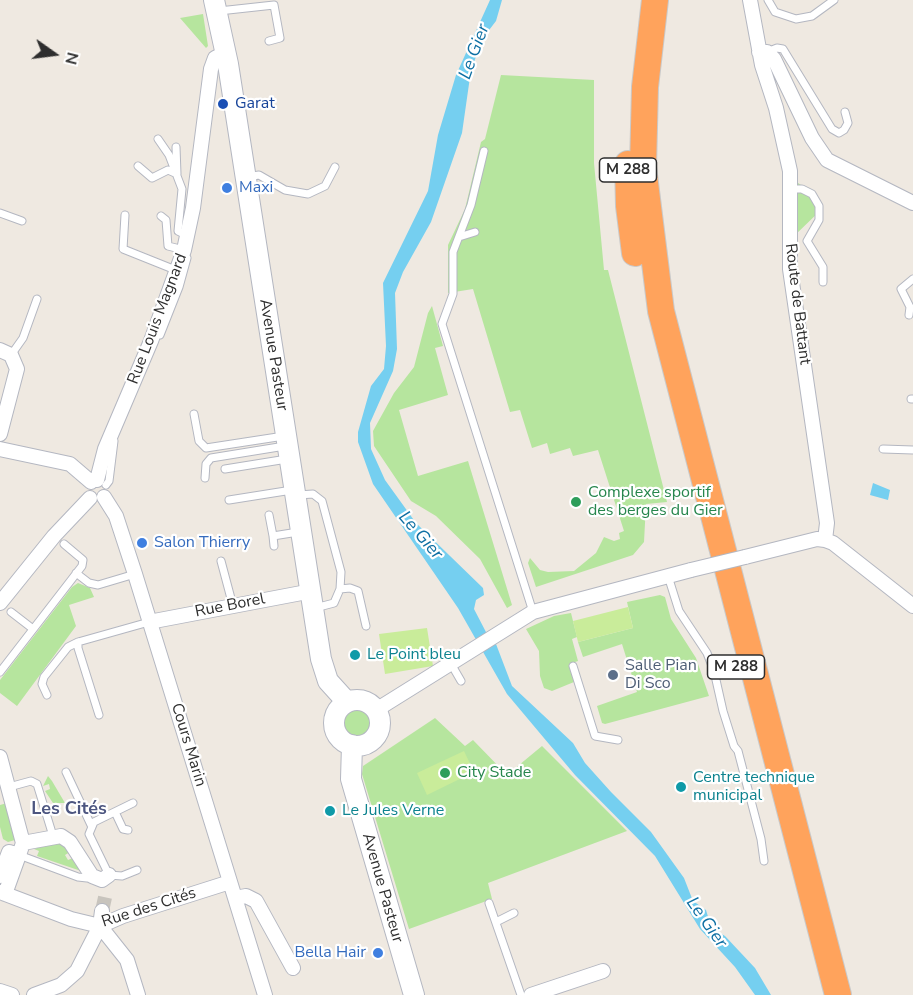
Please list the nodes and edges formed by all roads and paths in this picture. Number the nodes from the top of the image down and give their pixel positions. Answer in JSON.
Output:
{"nodes":[{"id":1,"x":637,"y":0,"type":"edge"},
{"id":2,"x":655,"y":0,"type":"edge"},
{"id":3,"x":750,"y":0,"type":"edge"},
{"id":4,"x":768,"y":0,"type":"edge"},
{"id":5,"x":834,"y":0,"type":"edge"},
{"id":6,"x":218,"y":4,"type":"edge"},
{"id":7,"x":269,"y":41,"type":"dead end"},
{"id":8,"x":763,"y":52,"type":"junction"},
{"id":9,"x":225,"y":53,"type":"junction"},
{"id":10,"x":845,"y":112,"type":"dead end"},
{"id":11,"x":158,"y":139,"type":"dead end"},
{"id":12,"x":176,"y":147,"type":"dead end"},
{"id":13,"x":484,"y":151,"type":"dead end"},
{"id":14,"x":138,"y":166,"type":"dead end"},
{"id":15,"x":335,"y":167,"type":"dead end"},
{"id":16,"x":177,"y":174,"type":"junction"},
{"id":17,"x":244,"y":177,"type":"junction"},
{"id":18,"x":790,"y":189,"type":"junction"},
{"id":19,"x":913,"y":203,"type":"edge"},
{"id":20,"x":0,"y":213,"type":"edge"},
{"id":21,"x":125,"y":215,"type":"dead end"},
{"id":22,"x":160,"y":216,"type":"dead end"},
{"id":23,"x":22,"y":221,"type":"dead end"},
{"id":24,"x":475,"y":232,"type":"dead end"},
{"id":25,"x":188,"y":236,"type":"junction"},
{"id":26,"x":459,"y":237,"type":"junction"},
{"id":27,"x":184,"y":250,"type":"junction"},
{"id":28,"x":178,"y":271,"type":"junction"},
{"id":29,"x":913,"y":279,"type":"edge"},
{"id":30,"x":823,"y":282,"type":"dead end"},
{"id":31,"x":37,"y":299,"type":"dead end"},
{"id":32,"x":909,"y":315,"type":"dead end"},
{"id":33,"x":5,"y":353,"type":"edge"},
{"id":34,"x":194,"y":414,"type":"dead end"},
{"id":35,"x":0,"y":434,"type":"edge"},
{"id":36,"x":288,"y":447,"type":"junction"},
{"id":37,"x":0,"y":449,"type":"edge"},
{"id":38,"x":883,"y":449,"type":"dead end"},
{"id":39,"x":913,"y":450,"type":"edge"},
{"id":40,"x":225,"y":469,"type":"dead end"},
{"id":41,"x":205,"y":478,"type":"dead end"},
{"id":42,"x":98,"y":488,"type":"junction"},
{"id":43,"x":295,"y":492,"type":"junction"},
{"id":44,"x":229,"y":500,"type":"dead end"},
{"id":45,"x":269,"y":515,"type":"dead end"},
{"id":46,"x":301,"y":532,"type":"junction"},
{"id":47,"x":273,"y":536,"type":"junction"},
{"id":48,"x":825,"y":540,"type":"junction"},
{"id":49,"x":64,"y":544,"type":"dead end"},
{"id":50,"x":274,"y":546,"type":"dead end"},
{"id":51,"x":221,"y":561,"type":"dead end"},
{"id":52,"x":76,"y":573,"type":"junction"},
{"id":53,"x":135,"y":574,"type":"junction"},
{"id":54,"x":668,"y":576,"type":"junction"},
{"id":55,"x":340,"y":589,"type":"junction"},
{"id":56,"x":313,"y":600,"type":"junction"},
{"id":57,"x":233,"y":606,"type":"junction"},
{"id":58,"x":913,"y":606,"type":"edge"},
{"id":59,"x":5,"y":608,"type":"edge"},
{"id":60,"x":533,"y":612,"type":"junction"},
{"id":61,"x":149,"y":622,"type":"junction"},
{"id":62,"x":366,"y":626,"type":"dead end"},
{"id":63,"x":33,"y":629,"type":"junction"},
{"id":64,"x":78,"y":642,"type":"junction"},
{"id":65,"x":450,"y":662,"type":"junction"},
{"id":66,"x":573,"y":666,"type":"dead end"},
{"id":67,"x":0,"y":672,"type":"edge"},
{"id":68,"x":461,"y":681,"type":"dead end"},
{"id":69,"x":47,"y":695,"type":"dead end"},
{"id":70,"x":347,"y":702,"type":"junction"},
{"id":71,"x":376,"y":710,"type":"junction"},
{"id":72,"x":99,"y":715,"type":"dead end"},
{"id":73,"x":618,"y":740,"type":"dead end"},
{"id":74,"x":352,"y":745,"type":"junction"},
{"id":75,"x":0,"y":757,"type":"edge"},
{"id":76,"x":66,"y":772,"type":"dead end"},
{"id":77,"x":7,"y":795,"type":"edge"},
{"id":78,"x":133,"y":803,"type":"dead end"},
{"id":79,"x":115,"y":812,"type":"junction"},
{"id":80,"x":91,"y":825,"type":"junction"},
{"id":81,"x":128,"y":830,"type":"dead end"},
{"id":82,"x":53,"y":836,"type":"junction"},
{"id":83,"x":13,"y":850,"type":"edge"},
{"id":84,"x":764,"y":861,"type":"dead end"},
{"id":85,"x":137,"y":870,"type":"dead end"},
{"id":86,"x":0,"y":876,"type":"edge"},
{"id":87,"x":103,"y":881,"type":"junction"},
{"id":88,"x":230,"y":882,"type":"junction"},
{"id":89,"x":3,"y":893,"type":"edge"},
{"id":90,"x":235,"y":898,"type":"junction"},
{"id":91,"x":489,"y":903,"type":"dead end"},
{"id":92,"x":102,"y":911,"type":"tunnel mouth"},
{"id":93,"x":514,"y":913,"type":"dead end"},
{"id":94,"x":496,"y":922,"type":"junction"},
{"id":95,"x":100,"y":926,"type":"junction"},
{"id":96,"x":293,"y":968,"type":"dead end"},
{"id":97,"x":603,"y":971,"type":"dead end"},
{"id":98,"x":0,"y":991,"type":"edge"},
{"id":99,"x":261,"y":994,"type":"edge"},
{"id":100,"x":12,"y":995,"type":"edge"},
{"id":101,"x":34,"y":995,"type":"edge"},
{"id":102,"x":138,"y":995,"type":"edge"},
{"id":103,"x":414,"y":995,"type":"edge"},
{"id":104,"x":521,"y":995,"type":"edge"},
{"id":105,"x":531,"y":995,"type":"edge"},
{"id":106,"x":822,"y":995,"type":"edge"},
{"id":107,"x":838,"y":995,"type":"edge"}],
"edges":[{"from":1,"to":106,"type":"highway","number":"M 288"},
{"from":2,"to":107,"type":"highway","number":"M 288"},
{"from":3,"to":8,"type":"street","name":"Route de Battant"},
{"from":4,"to":5,"type":"lane"},
{"from":6,"to":7,"type":"lane"},
{"from":6,"to":9,"type":"main road","name":"Avenue Pasteur"},
{"from":8,"to":10,"type":"lane"},
{"from":8,"to":18,"type":"street","name":"Route de Battant"},
{"from":8,"to":19,"type":"street"},
{"from":9,"to":17,"type":"main road","name":"Avenue Pasteur"},
{"from":9,"to":25,"type":"street","name":"Rue Louis Magnard"},
{"from":11,"to":16,"type":"lane"},
{"from":12,"to":16,"type":"lane"},
{"from":13,"to":26,"type":"lane"},
{"from":14,"to":16,"type":"lane"},
{"from":15,"to":17,"type":"lane"},
{"from":16,"to":25,"type":"lane"},
{"from":17,"to":36,"type":"main road","name":"Avenue Pasteur"},
{"from":18,"to":30,"type":"lane"},
{"from":18,"to":48,"type":"street","name":"Route de Battant"},
{"from":20,"to":23,"type":"lane"},
{"from":21,"to":28,"type":"lane"},
{"from":22,"to":27,"type":"lane"},
{"from":24,"to":26,"type":"lane"},
{"from":25,"to":27,"type":"street","name":"Rue Louis Magnard"},
{"from":25,"to":42,"type":"lane"},
{"from":26,"to":60,"type":"lane"},
{"from":27,"to":28,"type":"street","name":"Rue Louis Magnard"},
{"from":28,"to":42,"type":"street","name":"Rue Louis Magnard"},
{"from":29,"to":32,"type":"lane"},
{"from":31,"to":33,"type":"lane"},
{"from":33,"to":35,"type":"street"},
{"from":34,"to":36,"type":"lane"},
{"from":36,"to":40,"type":"lane"},
{"from":36,"to":41,"type":"lane"},
{"from":36,"to":43,"type":"main road","name":"Avenue Pasteur"},
{"from":37,"to":42,"type":"street"},
{"from":38,"to":39,"type":"lane"},
{"from":42,"to":53,"type":"street","name":"Cours Marin"},
{"from":42,"to":59,"type":"street"},
{"from":43,"to":44,"type":"lane"},
{"from":43,"to":46,"type":"main road","name":"Avenue Pasteur"},
{"from":43,"to":55,"type":"lane"},
{"from":45,"to":47,"type":"lane"},
{"from":46,"to":47,"type":"lane"},
{"from":46,"to":56,"type":"main road","name":"Avenue Pasteur"},
{"from":47,"to":50,"type":"lane"},
{"from":48,"to":54,"type":"street","bridge":true},
{"from":48,"to":58,"type":"street"},
{"from":49,"to":52,"type":"lane"},
{"from":51,"to":57,"type":"lane"},
{"from":52,"to":53,"type":"lane"},
{"from":52,"to":63,"type":"lane"},
{"from":53,"to":61,"type":"street","name":"Cours Marin"},
{"from":54,"to":60,"type":"street"},
{"from":54,"to":84,"type":"lane"},
{"from":55,"to":56,"type":"lane"},
{"from":55,"to":62,"type":"lane"},
{"from":56,"to":57,"type":"street","name":"Rue Borel"},
{"from":56,"to":70,"type":"main road","name":"Avenue Pasteur"},
{"from":57,"to":61,"type":"street","name":"Rue Borel"},
{"from":59,"to":63,"type":"lane"},
{"from":60,"to":65,"type":"street"},
{"from":61,"to":64,"type":"lane"},
{"from":61,"to":88,"type":"street","name":"Cours Marin"},
{"from":63,"to":67,"type":"lane"},
{"from":64,"to":69,"type":"lane"},
{"from":64,"to":72,"type":"lane"},
{"from":65,"to":68,"type":"lane"},
{"from":65,"to":71,"type":"street"},
{"from":66,"to":73,"type":"lane"},
{"from":70,"to":71,"type":"main road"},
{"from":70,"to":74,"type":"main road"},
{"from":71,"to":74,"type":"main road"},
{"from":74,"to":103,"type":"main road","name":"Avenue Pasteur"},
{"from":75,"to":77,"type":"street"},
{"from":76,"to":80,"type":"lane"},
{"from":77,"to":82,"type":"lane"},
{"from":77,"to":83,"type":"street"},
{"from":78,"to":79,"type":"lane"},
{"from":79,"to":80,"type":"lane"},
{"from":79,"to":81,"type":"lane"},
{"from":80,"to":87,"type":"lane"},
{"from":82,"to":83,"type":"street"},
{"from":82,"to":87,"type":"street"},
{"from":83,"to":86,"type":"street"},
{"from":83,"to":87,"type":"lane"},
{"from":83,"to":89,"type":"street"},
{"from":85,"to":87,"type":"lane"},
{"from":88,"to":90,"type":"street","name":"Cours Marin"},
{"from":88,"to":95,"type":"street","name":"Rue des Cités"},
{"from":89,"to":95,"type":"street","name":"Rue des Cités"},
{"from":90,"to":96,"type":"street"},
{"from":90,"to":99,"type":"street","name":"Cours Marin"},
{"from":91,"to":94,"type":"lane"},
{"from":92,"to":95,"type":"street"},
{"from":93,"to":94,"type":"lane"},
{"from":94,"to":104,"type":"lane"},
{"from":95,"to":101,"type":"street"},
{"from":95,"to":102,"type":"street"},
{"from":97,"to":105,"type":"street"},
{"from":98,"to":100,"type":"street"}]}
